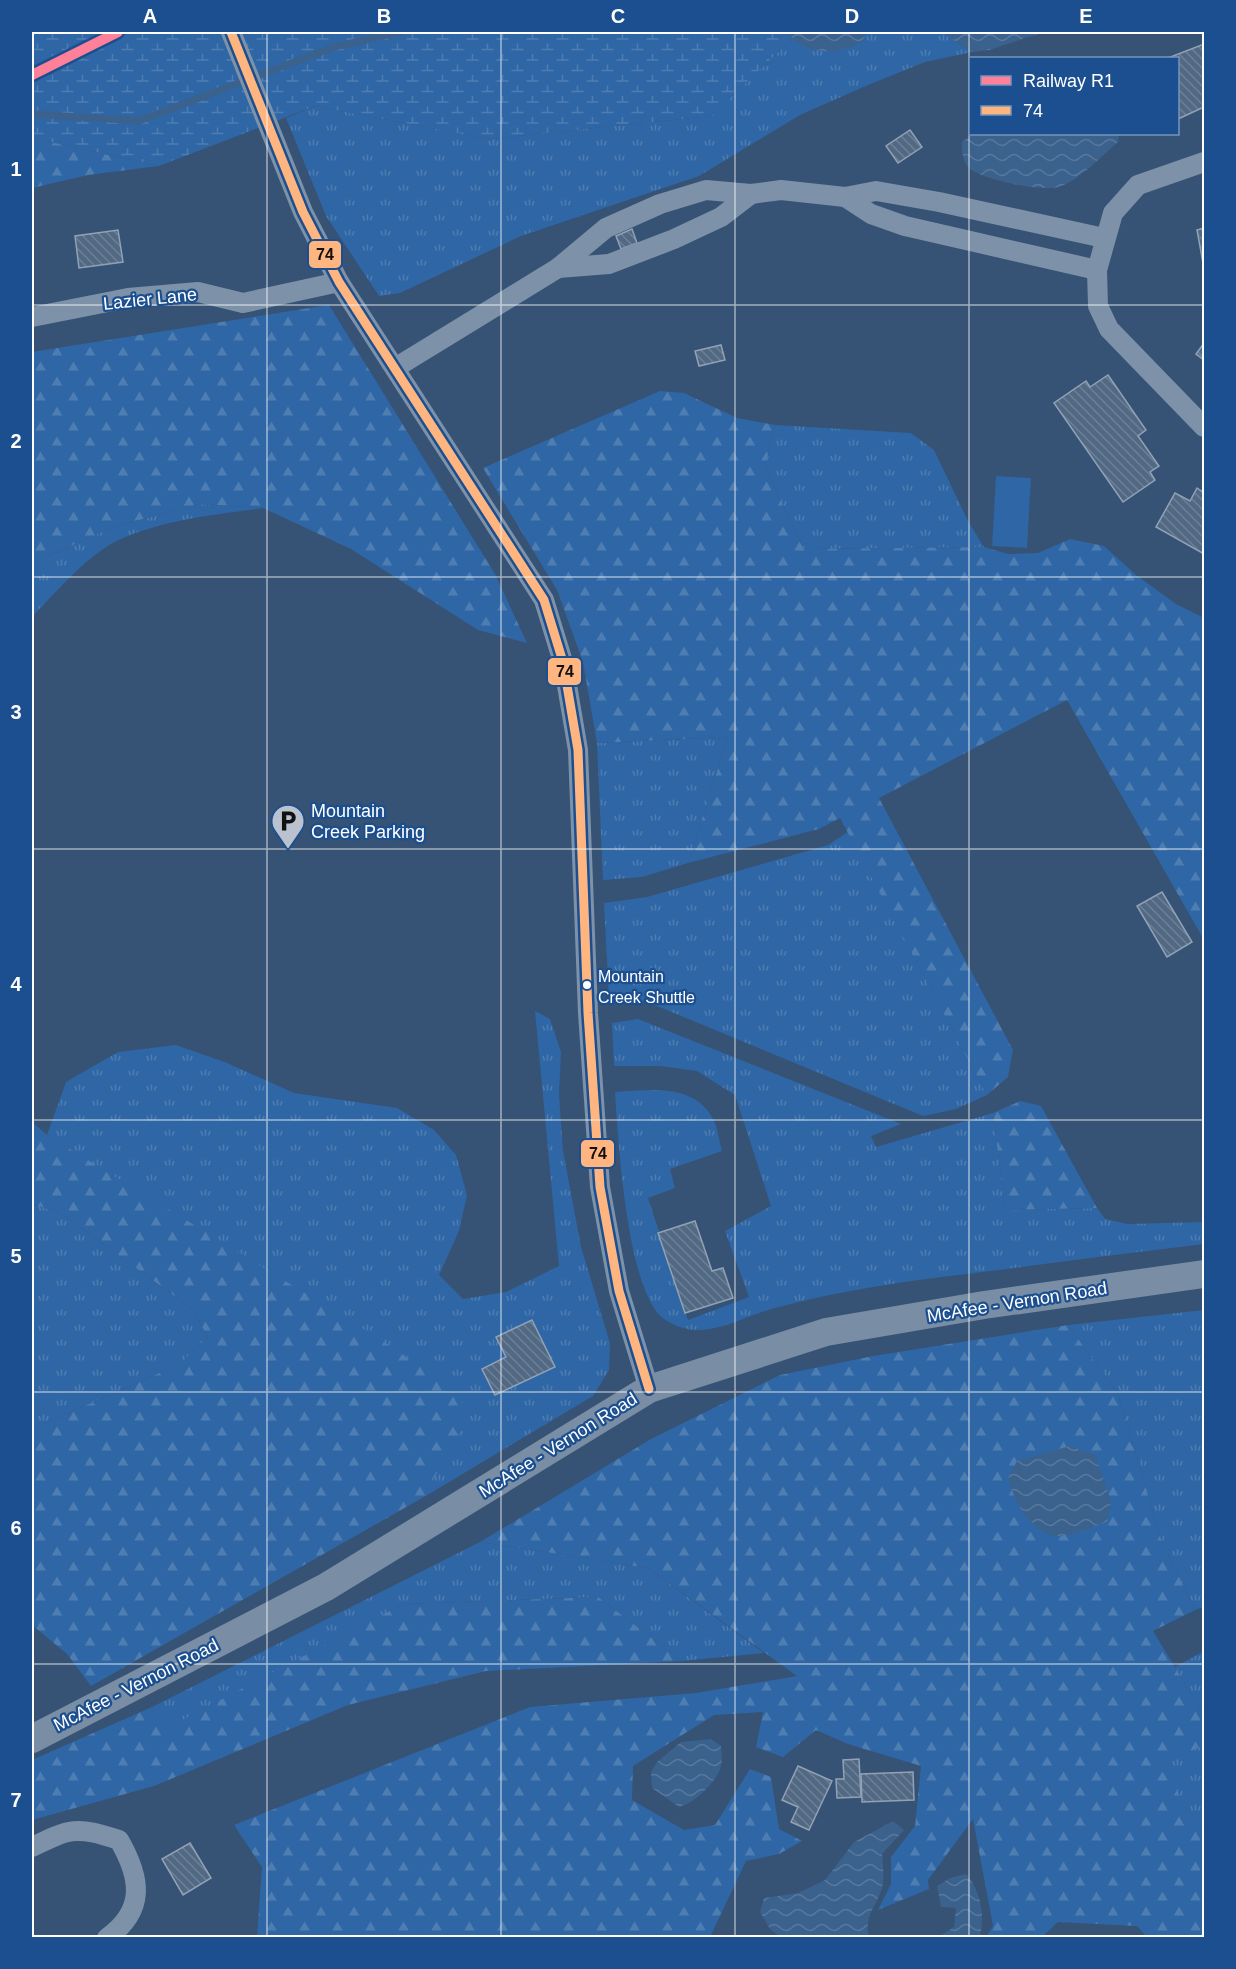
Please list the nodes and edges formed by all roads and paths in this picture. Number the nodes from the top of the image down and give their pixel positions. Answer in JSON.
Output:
{"nodes":[{"id":1,"x":231,"y":32,"type":"edge"},
{"id":2,"x":1204,"y":162,"type":"edge"},
{"id":3,"x":751,"y":194,"type":"junction"},
{"id":4,"x":845,"y":197,"type":"junction"},
{"id":5,"x":1101,"y":253,"type":"junction"},
{"id":6,"x":558,"y":268,"type":"junction"},
{"id":7,"x":339,"y":282,"type":"junction"},
{"id":8,"x":32,"y":317,"type":"edge"},
{"id":9,"x":395,"y":368,"type":"junction"},
{"id":10,"x":1204,"y":427,"type":"edge"},
{"id":11,"x":1204,"y":1274,"type":"edge"},
{"id":12,"x":649,"y":1389,"type":"junction"},
{"id":13,"x":32,"y":1739,"type":"edge"},
{"id":14,"x":32,"y":1847,"type":"edge"},
{"id":15,"x":107,"y":1938,"type":"edge"}],
"edges":[{"from":1,"to":7,"type":"street"},
{"from":2,"to":5,"type":"street"},
{"from":3,"to":4,"type":"street"},
{"from":3,"to":6,"type":"street"},
{"from":3,"to":6,"type":"street"},
{"from":4,"to":5,"type":"street"},
{"from":4,"to":5,"type":"street"},
{"from":5,"to":10,"type":"street"},
{"from":6,"to":9,"type":"street"},
{"from":7,"to":8,"type":"street","name":"Lazier Lane"},
{"from":7,"to":9,"type":"street"},
{"from":9,"to":12,"type":"street"},
{"from":11,"to":12,"type":"main road","name":"McAfee - Vernon Road"},
{"from":12,"to":13,"type":"main road","name":"McAfee - Vernon Road"},
{"from":14,"to":15,"type":"street"}]}
